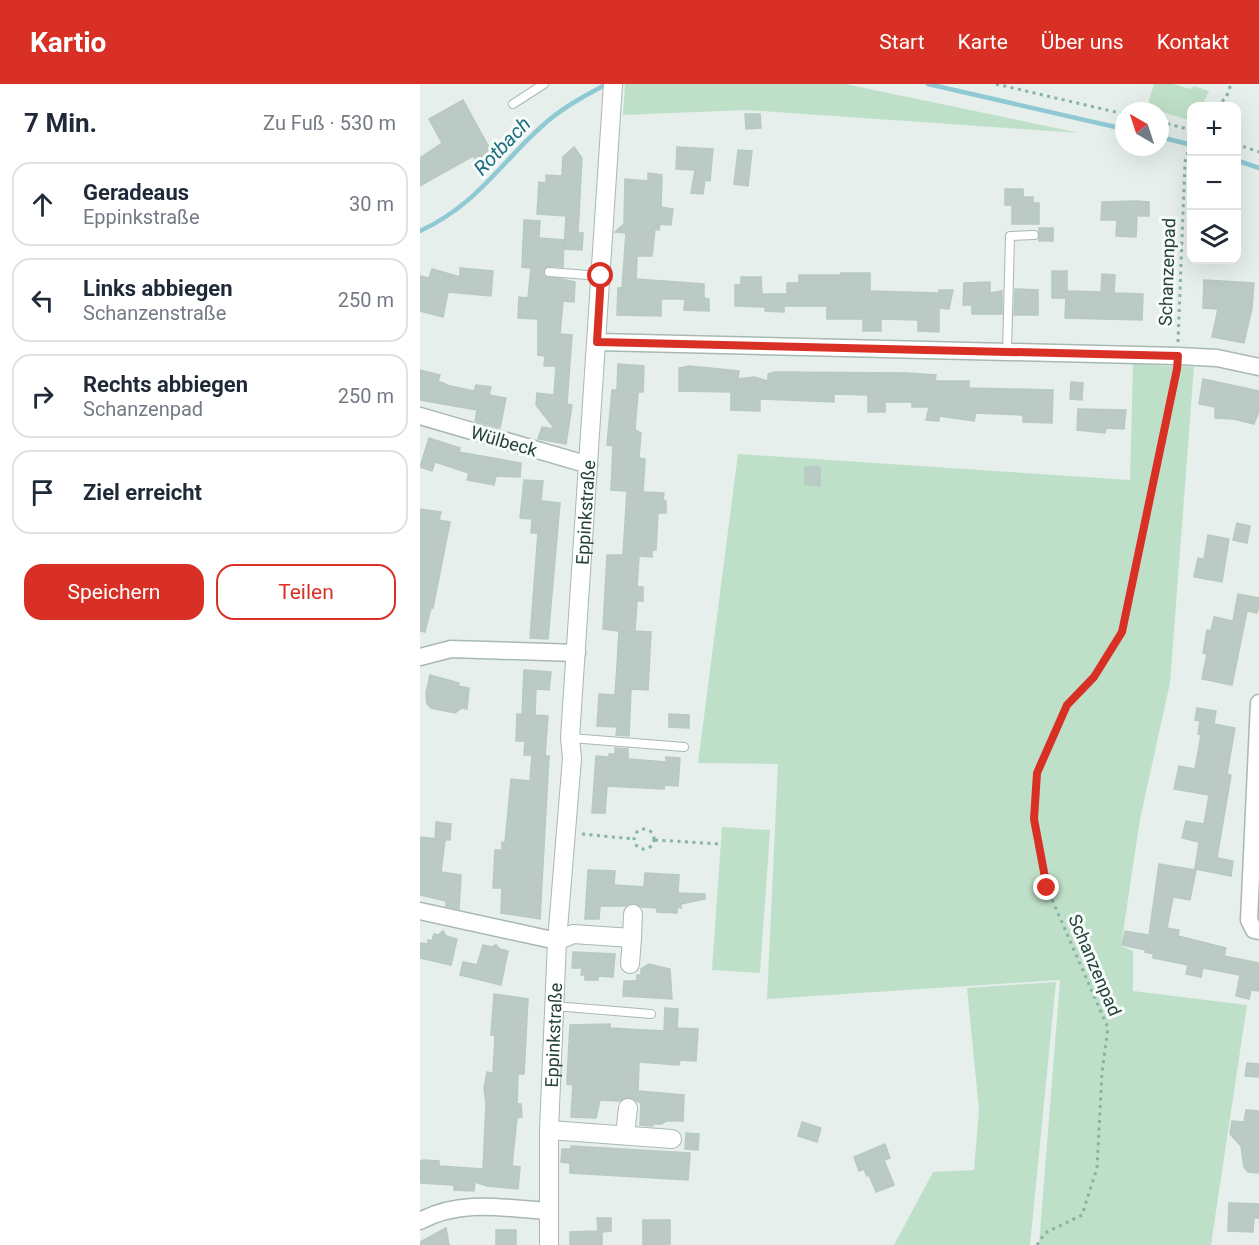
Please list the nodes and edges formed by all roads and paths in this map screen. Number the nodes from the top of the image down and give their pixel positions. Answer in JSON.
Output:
{"nodes":[{"id":1,"x":544,"y":84,"type":"edge"},
{"id":2,"x":996,"y":84,"type":"edge"},
{"id":3,"x":1231,"y":84,"type":"edge"},
{"id":4,"x":613,"y":89,"type":"edge"},
{"id":5,"x":1221,"y":102,"type":"edge"},
{"id":6,"x":513,"y":104,"type":"dead end"},
{"id":7,"x":1115,"y":112,"type":"edge"},
{"id":8,"x":1169,"y":124,"type":"edge"},
{"id":9,"x":1187,"y":129,"type":"edge"},
{"id":10,"x":1241,"y":146,"type":"edge"},
{"id":11,"x":1259,"y":152,"type":"edge"},
{"id":12,"x":1187,"y":154,"type":"edge"},
{"id":13,"x":1034,"y":236,"type":"dead end"},
{"id":14,"x":549,"y":272,"type":"dead end"},
{"id":15,"x":601,"y":276,"type":"junction"},
{"id":16,"x":597,"y":342,"type":"junction"},
{"id":17,"x":1007,"y":352,"type":"junction"},
{"id":18,"x":1178,"y":356,"type":"junction"},
{"id":19,"x":1259,"y":366,"type":"edge"},
{"id":20,"x":420,"y":416,"type":"edge"},
{"id":21,"x":589,"y":465,"type":"junction"},
{"id":22,"x":577,"y":652,"type":"junction"},
{"id":23,"x":420,"y":657,"type":"edge"},
{"id":24,"x":1259,"y":703,"type":"edge"},
{"id":25,"x":570,"y":738,"type":"junction"},
{"id":26,"x":684,"y":747,"type":"dead end"},
{"id":27,"x":565,"y":833,"type":"junction"},
{"id":28,"x":634,"y":838,"type":"junction"},
{"id":29,"x":655,"y":840,"type":"junction"},
{"id":30,"x":721,"y":844,"type":"dead end"},
{"id":31,"x":1254,"y":902,"type":"edge"},
{"id":32,"x":420,"y":911,"type":"edge"},
{"id":33,"x":633,"y":914,"type":"dead end"},
{"id":34,"x":1259,"y":931,"type":"edge"},
{"id":35,"x":632,"y":938,"type":"junction"},
{"id":36,"x":557,"y":941,"type":"junction"},
{"id":37,"x":630,"y":964,"type":"dead end"},
{"id":38,"x":554,"y":1006,"type":"junction"},
{"id":39,"x":651,"y":1014,"type":"dead end"},
{"id":40,"x":628,"y":1108,"type":"dead end"},
{"id":41,"x":549,"y":1130,"type":"junction"},
{"id":42,"x":625,"y":1135,"type":"junction"},
{"id":43,"x":672,"y":1138,"type":"dead end"},
{"id":44,"x":547,"y":1210,"type":"junction"},
{"id":45,"x":420,"y":1221,"type":"edge"},
{"id":46,"x":549,"y":1245,"type":"edge"},
{"id":47,"x":1037,"y":1245,"type":"edge"}],
"edges":[{"from":1,"to":6,"type":"lane"},
{"from":2,"to":7,"type":"path"},
{"from":3,"to":5,"type":"path"},
{"from":4,"to":15,"type":"street","name":"Eppinkstraße"},
{"from":8,"to":9,"type":"path"},
{"from":10,"to":11,"type":"path"},
{"from":12,"to":18,"type":"path","name":"Schanzenpad"},
{"from":13,"to":17,"type":"lane"},
{"from":14,"to":15,"type":"lane"},
{"from":15,"to":16,"type":"street","name":"Eppinkstraße"},
{"from":16,"to":17,"type":"street"},
{"from":16,"to":21,"type":"street","name":"Eppinkstraße"},
{"from":17,"to":18,"type":"street"},
{"from":18,"to":19,"type":"street"},
{"from":18,"to":47,"type":"path","name":"Schanzenpad"},
{"from":20,"to":21,"type":"street","name":"Wülbeck"},
{"from":21,"to":22,"type":"street","name":"Eppinkstraße"},
{"from":22,"to":23,"type":"street"},
{"from":22,"to":25,"type":"street","name":"Eppinkstraße"},
{"from":24,"to":31,"type":"street"},
{"from":25,"to":26,"type":"lane"},
{"from":25,"to":27,"type":"street","name":"Eppinkstraße"},
{"from":27,"to":28,"type":"path"},
{"from":27,"to":36,"type":"street","name":"Eppinkstraße"},
{"from":28,"to":29,"type":"path"},
{"from":28,"to":29,"type":"path"},
{"from":29,"to":30,"type":"path"},
{"from":31,"to":34,"type":"street"},
{"from":32,"to":36,"type":"street"},
{"from":33,"to":35,"type":"street"},
{"from":35,"to":36,"type":"street"},
{"from":35,"to":37,"type":"street"},
{"from":36,"to":38,"type":"street","name":"Eppinkstraße"},
{"from":38,"to":39,"type":"lane"},
{"from":38,"to":41,"type":"street","name":"Eppinkstraße"},
{"from":40,"to":42,"type":"street"},
{"from":41,"to":42,"type":"street"},
{"from":41,"to":44,"type":"street","name":"Eppinkstraße"},
{"from":42,"to":43,"type":"street"},
{"from":44,"to":45,"type":"street"},
{"from":44,"to":46,"type":"street","name":"Eppinkstraße"}]}
